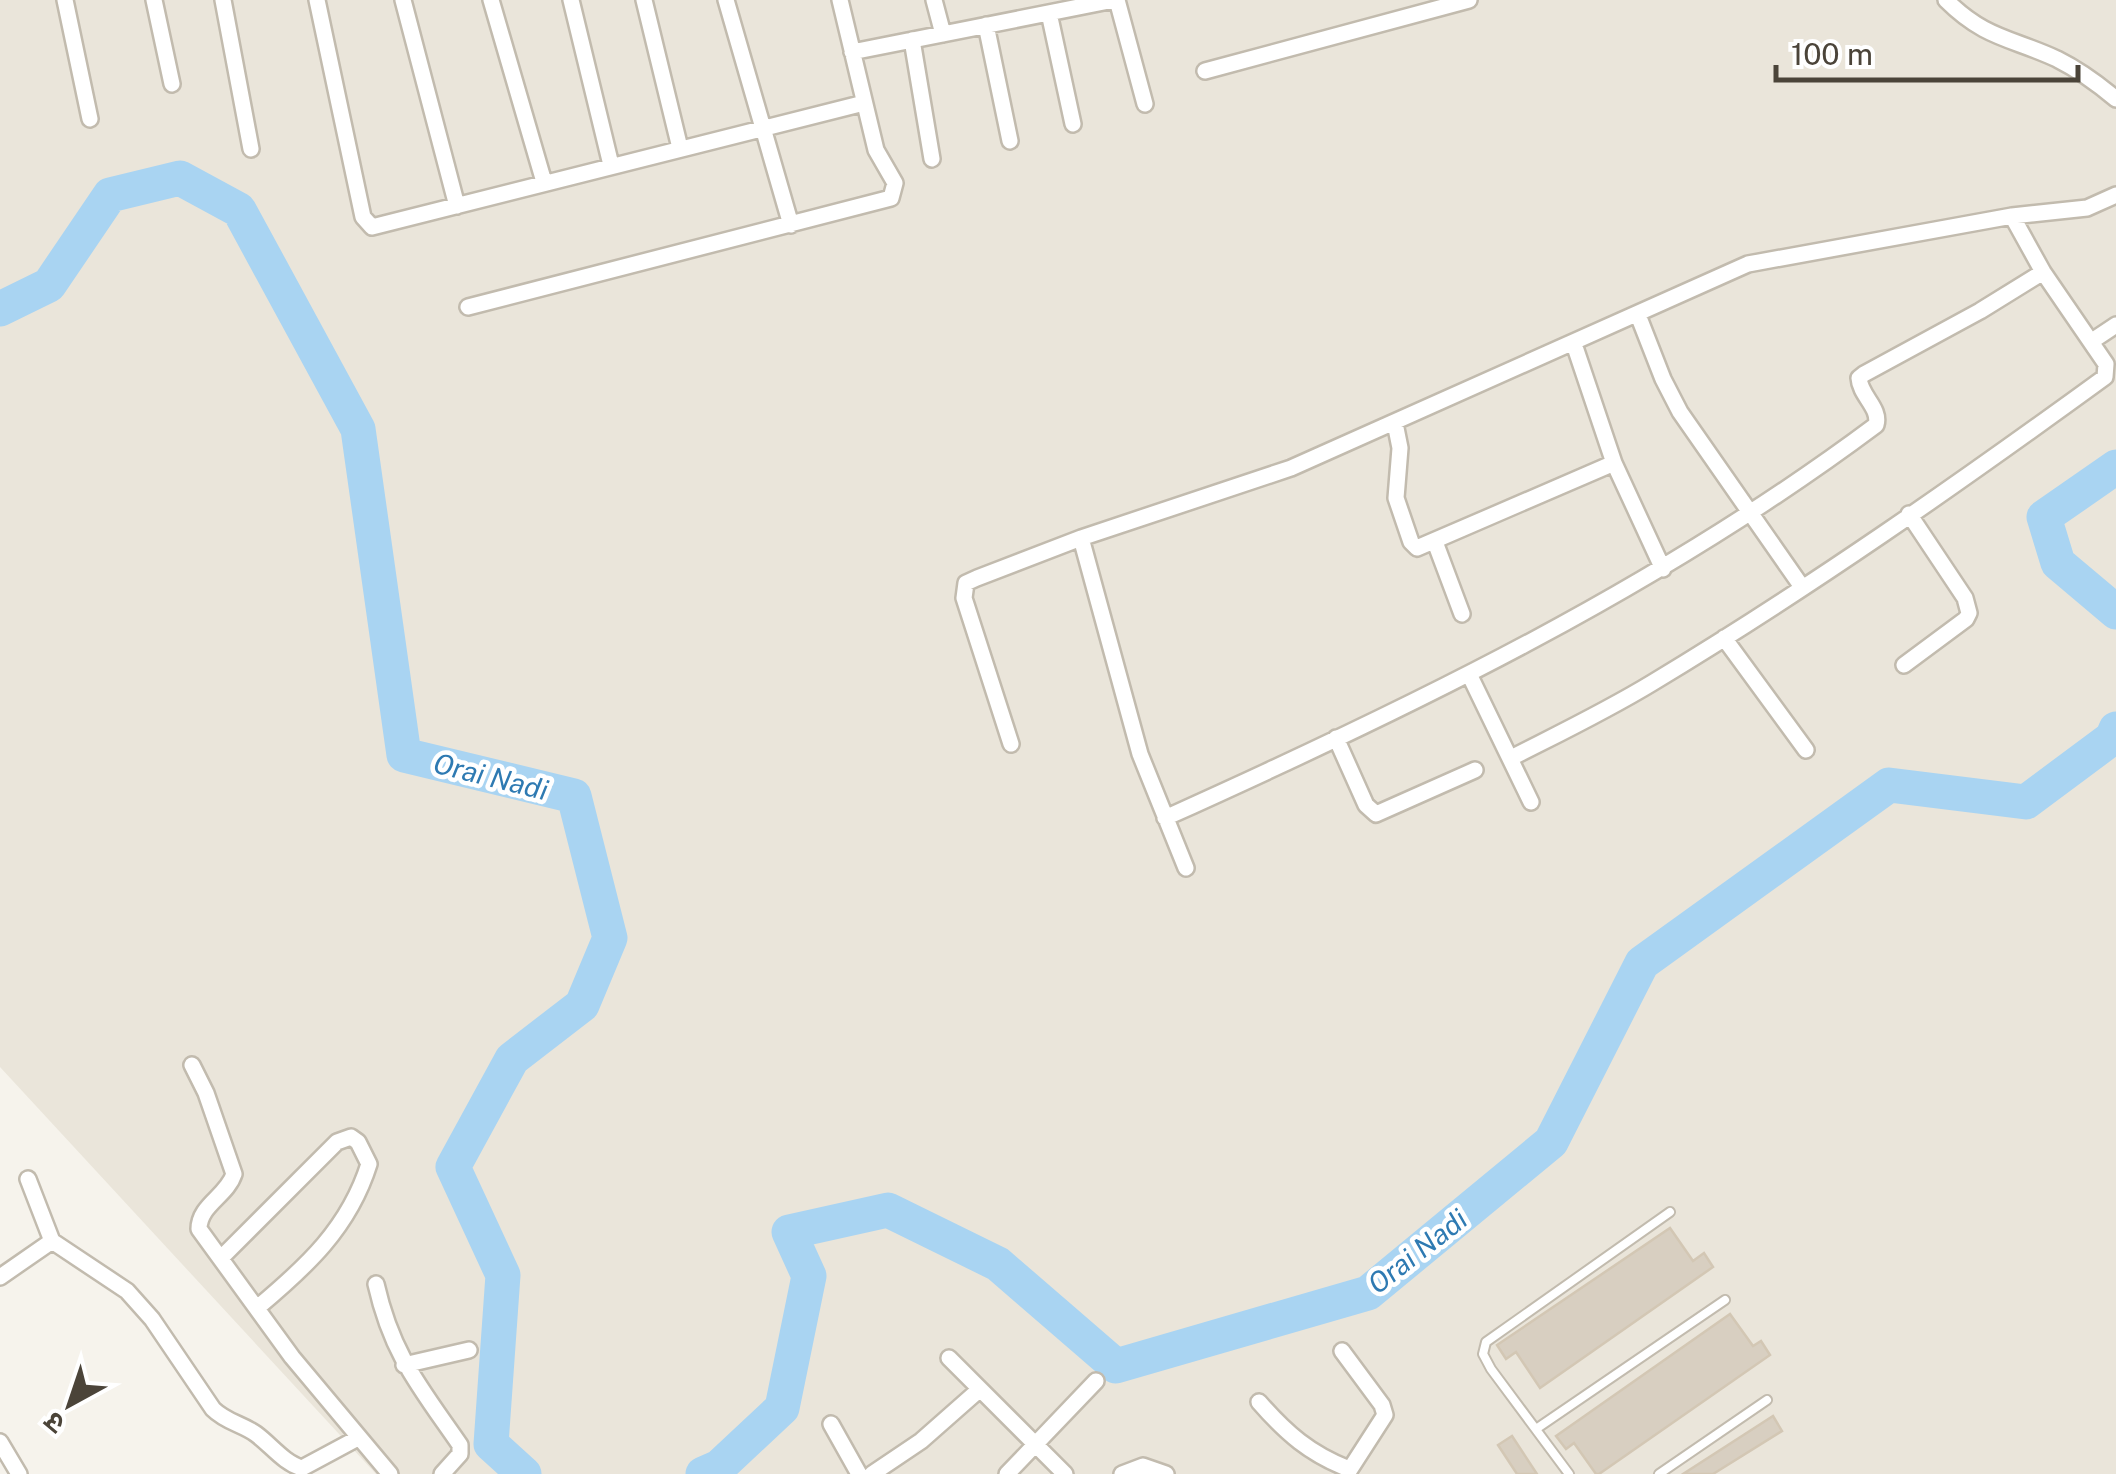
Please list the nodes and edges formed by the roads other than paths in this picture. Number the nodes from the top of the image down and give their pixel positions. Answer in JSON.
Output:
{"nodes":[{"id":1,"x":65,"y":0,"type":"edge"},
{"id":2,"x":154,"y":0,"type":"edge"},
{"id":3,"x":223,"y":0,"type":"edge"},
{"id":4,"x":317,"y":0,"type":"edge"},
{"id":5,"x":404,"y":0,"type":"edge"},
{"id":6,"x":491,"y":0,"type":"edge"},
{"id":7,"x":571,"y":0,"type":"edge"},
{"id":8,"x":644,"y":0,"type":"edge"},
{"id":9,"x":726,"y":0,"type":"edge"},
{"id":10,"x":840,"y":0,"type":"edge"},
{"id":11,"x":934,"y":0,"type":"edge"},
{"id":12,"x":1027,"y":0,"type":"edge"},
{"id":13,"x":1115,"y":0,"type":"edge"},
{"id":14,"x":1470,"y":0,"type":"edge"},
{"id":15,"x":1946,"y":0,"type":"edge"},
{"id":16,"x":1093,"y":2,"type":"edge"},
{"id":17,"x":1049,"y":13,"type":"junction"},
{"id":18,"x":1027,"y":17,"type":"junction"},
{"id":19,"x":986,"y":25,"type":"junction"},
{"id":20,"x":943,"y":34,"type":"junction"},
{"id":21,"x":912,"y":40,"type":"junction"},
{"id":22,"x":852,"y":52,"type":"junction"},
{"id":23,"x":1205,"y":71,"type":"dead end"},
{"id":24,"x":172,"y":84,"type":"dead end"},
{"id":25,"x":2116,"y":99,"type":"edge"},
{"id":26,"x":864,"y":102,"type":"junction"},
{"id":27,"x":1145,"y":104,"type":"dead end"},
{"id":28,"x":90,"y":119,"type":"dead end"},
{"id":29,"x":1073,"y":124,"type":"dead end"},
{"id":30,"x":761,"y":128,"type":"junction"},
{"id":31,"x":1010,"y":141,"type":"dead end"},
{"id":32,"x":680,"y":148,"type":"junction"},
{"id":33,"x":251,"y":149,"type":"dead end"},
{"id":34,"x":932,"y":159,"type":"dead end"},
{"id":35,"x":611,"y":165,"type":"junction"},
{"id":36,"x":544,"y":182,"type":"junction"},
{"id":37,"x":2116,"y":195,"type":"edge"},
{"id":38,"x":457,"y":206,"type":"junction"},
{"id":39,"x":2012,"y":216,"type":"junction"},
{"id":40,"x":791,"y":225,"type":"junction"},
{"id":41,"x":2042,"y":272,"type":"junction"},
{"id":42,"x":468,"y":307,"type":"dead end"},
{"id":43,"x":1638,"y":315,"type":"junction"},
{"id":44,"x":2116,"y":325,"type":"edge"},
{"id":45,"x":2092,"y":342,"type":"junction"},
{"id":46,"x":1574,"y":344,"type":"junction"},
{"id":47,"x":1395,"y":423,"type":"junction"},
{"id":48,"x":1614,"y":464,"type":"junction"},
{"id":49,"x":1909,"y":514,"type":"junction"},
{"id":50,"x":1750,"y":516,"type":"junction"},
{"id":51,"x":1081,"y":538,"type":"junction"},
{"id":52,"x":1434,"y":542,"type":"junction"},
{"id":53,"x":1664,"y":569,"type":"junction"},
{"id":54,"x":1802,"y":588,"type":"junction"},
{"id":55,"x":1462,"y":614,"type":"dead end"},
{"id":56,"x":1724,"y":638,"type":"junction"},
{"id":57,"x":1904,"y":666,"type":"dead end"},
{"id":58,"x":1468,"y":674,"type":"junction"},
{"id":59,"x":1336,"y":738,"type":"junction"},
{"id":60,"x":1011,"y":744,"type":"dead end"},
{"id":61,"x":1806,"y":750,"type":"dead end"},
{"id":62,"x":1511,"y":758,"type":"junction"},
{"id":63,"x":1475,"y":770,"type":"dead end"},
{"id":64,"x":1531,"y":802,"type":"dead end"},
{"id":65,"x":1165,"y":818,"type":"junction"},
{"id":66,"x":1186,"y":868,"type":"dead end"},
{"id":67,"x":192,"y":1065,"type":"dead end"},
{"id":68,"x":28,"y":1179,"type":"dead end"},
{"id":69,"x":1670,"y":1212,"type":"dead end"},
{"id":70,"x":52,"y":1241,"type":"junction"},
{"id":71,"x":220,"y":1258,"type":"junction"},
{"id":72,"x":0,"y":1278,"type":"edge"},
{"id":73,"x":376,"y":1284,"type":"dead end"},
{"id":74,"x":1725,"y":1300,"type":"dead end"},
{"id":75,"x":257,"y":1308,"type":"junction"},
{"id":76,"x":468,"y":1350,"type":"dead end"},
{"id":77,"x":1342,"y":1351,"type":"dead end"},
{"id":78,"x":949,"y":1358,"type":"dead end"},
{"id":79,"x":404,"y":1365,"type":"junction"},
{"id":80,"x":1096,"y":1380,"type":"dead end"},
{"id":81,"x":980,"y":1390,"type":"junction"},
{"id":82,"x":1767,"y":1400,"type":"dead end"},
{"id":83,"x":1259,"y":1402,"type":"dead end"},
{"id":84,"x":831,"y":1424,"type":"dead end"},
{"id":85,"x":1536,"y":1429,"type":"junction"},
{"id":86,"x":358,"y":1438,"type":"junction"},
{"id":87,"x":0,"y":1442,"type":"edge"},
{"id":88,"x":1036,"y":1446,"type":"junction"},
{"id":89,"x":1348,"y":1472,"type":"edge"},
{"id":90,"x":19,"y":1474,"type":"edge"},
{"id":91,"x":390,"y":1474,"type":"edge"},
{"id":92,"x":442,"y":1474,"type":"edge"},
{"id":93,"x":860,"y":1474,"type":"edge"},
{"id":94,"x":872,"y":1474,"type":"edge"},
{"id":95,"x":1007,"y":1474,"type":"edge"},
{"id":96,"x":1065,"y":1474,"type":"edge"},
{"id":97,"x":1122,"y":1474,"type":"edge"},
{"id":98,"x":1166,"y":1474,"type":"edge"},
{"id":99,"x":1569,"y":1474,"type":"edge"},
{"id":100,"x":1660,"y":1474,"type":"edge"}],
"edges":[{"from":1,"to":28,"type":"street"},
{"from":2,"to":24,"type":"street"},
{"from":3,"to":33,"type":"street"},
{"from":4,"to":38,"type":"street"},
{"from":5,"to":38,"type":"street"},
{"from":6,"to":36,"type":"street"},
{"from":7,"to":35,"type":"street"},
{"from":8,"to":32,"type":"street"},
{"from":9,"to":30,"type":"street"},
{"from":10,"to":22,"type":"street"},
{"from":11,"to":20,"type":"street"},
{"from":12,"to":18,"type":"street"},
{"from":13,"to":16,"type":"street"},
{"from":13,"to":27,"type":"street"},
{"from":14,"to":23,"type":"street"},
{"from":15,"to":25,"type":"street"},
{"from":16,"to":17,"type":"street"},
{"from":17,"to":18,"type":"street"},
{"from":17,"to":29,"type":"street"},
{"from":18,"to":19,"type":"street"},
{"from":19,"to":20,"type":"street"},
{"from":19,"to":31,"type":"street"},
{"from":20,"to":21,"type":"street"},
{"from":21,"to":22,"type":"street"},
{"from":21,"to":34,"type":"street"},
{"from":22,"to":26,"type":"street"},
{"from":26,"to":30,"type":"street"},
{"from":26,"to":40,"type":"street"},
{"from":30,"to":32,"type":"street"},
{"from":30,"to":40,"type":"street"},
{"from":32,"to":35,"type":"street"},
{"from":35,"to":36,"type":"street"},
{"from":36,"to":38,"type":"street"},
{"from":37,"to":39,"type":"street"},
{"from":39,"to":41,"type":"street"},
{"from":39,"to":43,"type":"street"},
{"from":40,"to":42,"type":"street"},
{"from":41,"to":45,"type":"street"},
{"from":41,"to":50,"type":"street"},
{"from":43,"to":46,"type":"street"},
{"from":43,"to":50,"type":"street"},
{"from":44,"to":45,"type":"street"},
{"from":45,"to":49,"type":"street"},
{"from":46,"to":47,"type":"street"},
{"from":46,"to":48,"type":"street"},
{"from":47,"to":51,"type":"street"},
{"from":47,"to":52,"type":"street"},
{"from":48,"to":52,"type":"street"},
{"from":48,"to":53,"type":"street"},
{"from":49,"to":54,"type":"street"},
{"from":49,"to":57,"type":"street"},
{"from":50,"to":53,"type":"street"},
{"from":50,"to":54,"type":"street"},
{"from":51,"to":60,"type":"street"},
{"from":51,"to":65,"type":"street"},
{"from":52,"to":55,"type":"street"},
{"from":53,"to":58,"type":"street"},
{"from":54,"to":56,"type":"street"},
{"from":56,"to":61,"type":"street"},
{"from":56,"to":62,"type":"street"},
{"from":58,"to":59,"type":"street"},
{"from":58,"to":62,"type":"street"},
{"from":59,"to":63,"type":"street"},
{"from":59,"to":65,"type":"street"},
{"from":62,"to":64,"type":"street"},
{"from":65,"to":66,"type":"street"},
{"from":67,"to":71,"type":"street"},
{"from":68,"to":70,"type":"street"},
{"from":69,"to":85,"type":"lane"},
{"from":70,"to":72,"type":"street"},
{"from":70,"to":86,"type":"street"},
{"from":71,"to":75,"type":"street"},
{"from":71,"to":75,"type":"street"},
{"from":73,"to":79,"type":"street"},
{"from":74,"to":85,"type":"lane"},
{"from":75,"to":86,"type":"street"},
{"from":76,"to":79,"type":"street"},
{"from":77,"to":89,"type":"street"},
{"from":78,"to":81,"type":"street"},
{"from":79,"to":92,"type":"street"},
{"from":80,"to":88,"type":"street"},
{"from":81,"to":88,"type":"street"},
{"from":81,"to":94,"type":"street"},
{"from":82,"to":100,"type":"lane"},
{"from":83,"to":89,"type":"street"},
{"from":84,"to":93,"type":"street"},
{"from":85,"to":99,"type":"lane"},
{"from":86,"to":91,"type":"street"},
{"from":87,"to":90,"type":"street"},
{"from":88,"to":95,"type":"street"},
{"from":88,"to":96,"type":"street"},
{"from":97,"to":98,"type":"street"}]}
